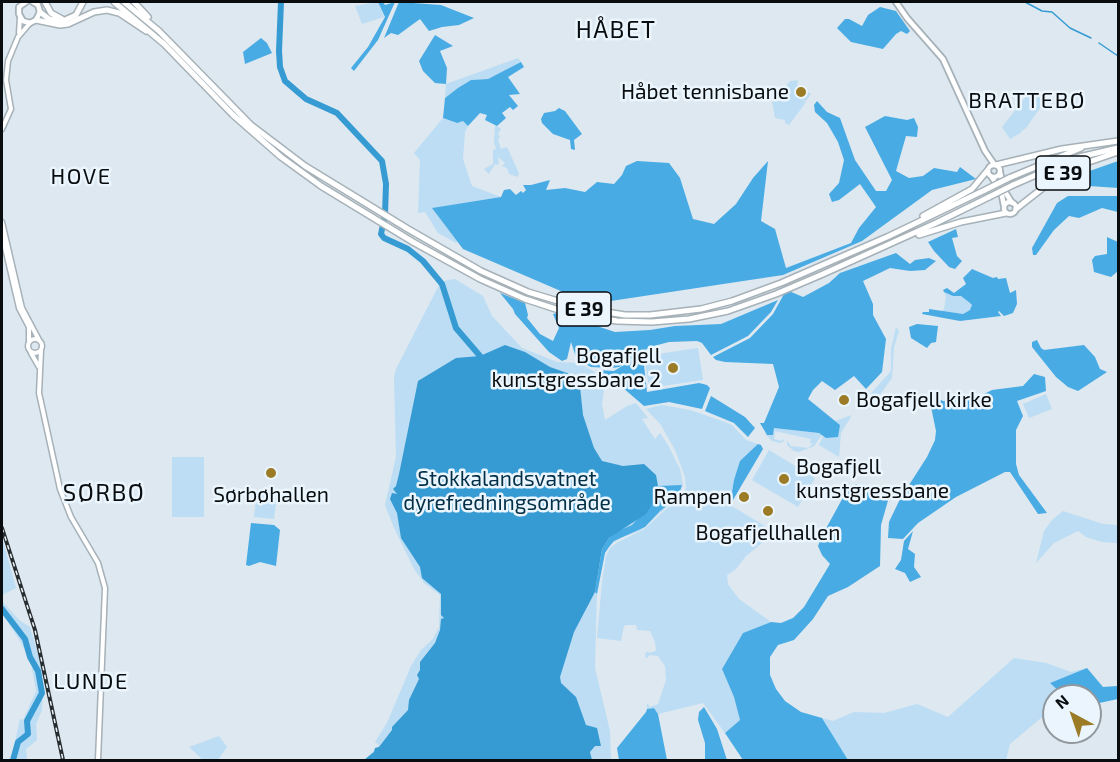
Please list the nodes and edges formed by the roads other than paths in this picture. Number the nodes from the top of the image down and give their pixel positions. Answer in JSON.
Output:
{"nodes":[{"id":1,"x":26,"y":2,"type":"edge"},
{"id":2,"x":45,"y":2,"type":"edge"},
{"id":3,"x":83,"y":2,"type":"edge"},
{"id":4,"x":114,"y":2,"type":"edge"},
{"id":5,"x":124,"y":2,"type":"edge"},
{"id":6,"x":134,"y":2,"type":"edge"},
{"id":7,"x":896,"y":2,"type":"edge"},
{"id":8,"x":36,"y":3,"type":"edge"},
{"id":9,"x":40,"y":12,"type":"junction"},
{"id":10,"x":20,"y":17,"type":"junction"},
{"id":11,"x":67,"y":20,"type":"junction"},
{"id":12,"x":33,"y":22,"type":"junction"},
{"id":13,"x":18,"y":37,"type":"junction"},
{"id":14,"x":168,"y":44,"type":"junction"},
{"id":15,"x":9,"y":115,"type":"junction"},
{"id":16,"x":2,"y":121,"type":"edge"},
{"id":17,"x":2,"y":130,"type":"edge"},
{"id":18,"x":1119,"y":141,"type":"edge"},
{"id":19,"x":1106,"y":142,"type":"junction"},
{"id":20,"x":1119,"y":150,"type":"edge"},
{"id":21,"x":985,"y":151,"type":"junction"},
{"id":22,"x":283,"y":154,"type":"junction"},
{"id":23,"x":995,"y":165,"type":"junction"},
{"id":24,"x":989,"y":172,"type":"junction"},
{"id":25,"x":1000,"y":172,"type":"junction"},
{"id":26,"x":1012,"y":203,"type":"junction"},
{"id":27,"x":1016,"y":209,"type":"junction"},
{"id":28,"x":1005,"y":210,"type":"junction"},
{"id":29,"x":2,"y":222,"type":"edge"},
{"id":30,"x":2,"y":235,"type":"edge"},
{"id":31,"x":887,"y":237,"type":"junction"},
{"id":32,"x":870,"y":254,"type":"junction"},
{"id":33,"x":39,"y":339,"type":"junction"},
{"id":34,"x":30,"y":341,"type":"junction"},
{"id":35,"x":41,"y":351,"type":"junction"},
{"id":36,"x":31,"y":352,"type":"junction"},
{"id":37,"x":40,"y":369,"type":"junction"},
{"id":38,"x":98,"y":760,"type":"edge"}],
"edges":[{"from":1,"to":10,"type":"main road"},
{"from":2,"to":11,"type":"highway"},
{"from":3,"to":11,"type":"highway"},
{"from":4,"to":14,"type":"highway","number":"E 39"},
{"from":5,"to":14,"type":"highway","number":"E 39"},
{"from":6,"to":14,"type":"highway","number":"E 39"},
{"from":7,"to":21,"type":"main road"},
{"from":8,"to":9,"type":"main road"},
{"from":9,"to":11,"type":"highway"},
{"from":9,"to":12,"type":"main road"},
{"from":10,"to":12,"type":"main road"},
{"from":10,"to":13,"type":"main road"},
{"from":12,"to":13,"type":"main road"},
{"from":12,"to":14,"type":"highway","number":"E 39"},
{"from":13,"to":15,"type":"main road"},
{"from":14,"to":22,"type":"highway","number":"E 39"},
{"from":15,"to":16,"type":"main road"},
{"from":15,"to":17,"type":"main road"},
{"from":18,"to":19,"type":"highway","number":"E 39"},
{"from":19,"to":23,"type":"highway","number":"E 39"},
{"from":19,"to":31,"type":"highway","number":"E 39","bridge":true},
{"from":20,"to":27,"type":"highway","number":"E 39"},
{"from":20,"to":32,"type":"highway","number":"E 39","bridge":true},
{"from":21,"to":23,"type":"main road"},
{"from":21,"to":24,"type":"main road"},
{"from":22,"to":31,"type":"highway","number":"E 39"},
{"from":22,"to":32,"type":"highway","number":"E 39"},
{"from":23,"to":24,"type":"main road"},
{"from":23,"to":25,"type":"main road"},
{"from":24,"to":25,"type":"main road"},
{"from":24,"to":28,"type":"main road"},
{"from":24,"to":31,"type":"highway","number":"E 39"},
{"from":25,"to":26,"type":"main road"},
{"from":26,"to":27,"type":"main road"},
{"from":26,"to":28,"type":"main road"},
{"from":27,"to":28,"type":"main road"},
{"from":28,"to":32,"type":"highway","number":"E 39"},
{"from":29,"to":33,"type":"main road"},
{"from":30,"to":34,"type":"main road"},
{"from":33,"to":34,"type":"main road"},
{"from":33,"to":35,"type":"main road"},
{"from":34,"to":36,"type":"main road"},
{"from":35,"to":36,"type":"main road"},
{"from":35,"to":37,"type":"main road"},
{"from":36,"to":37,"type":"main road"},
{"from":37,"to":38,"type":"main road"}]}
